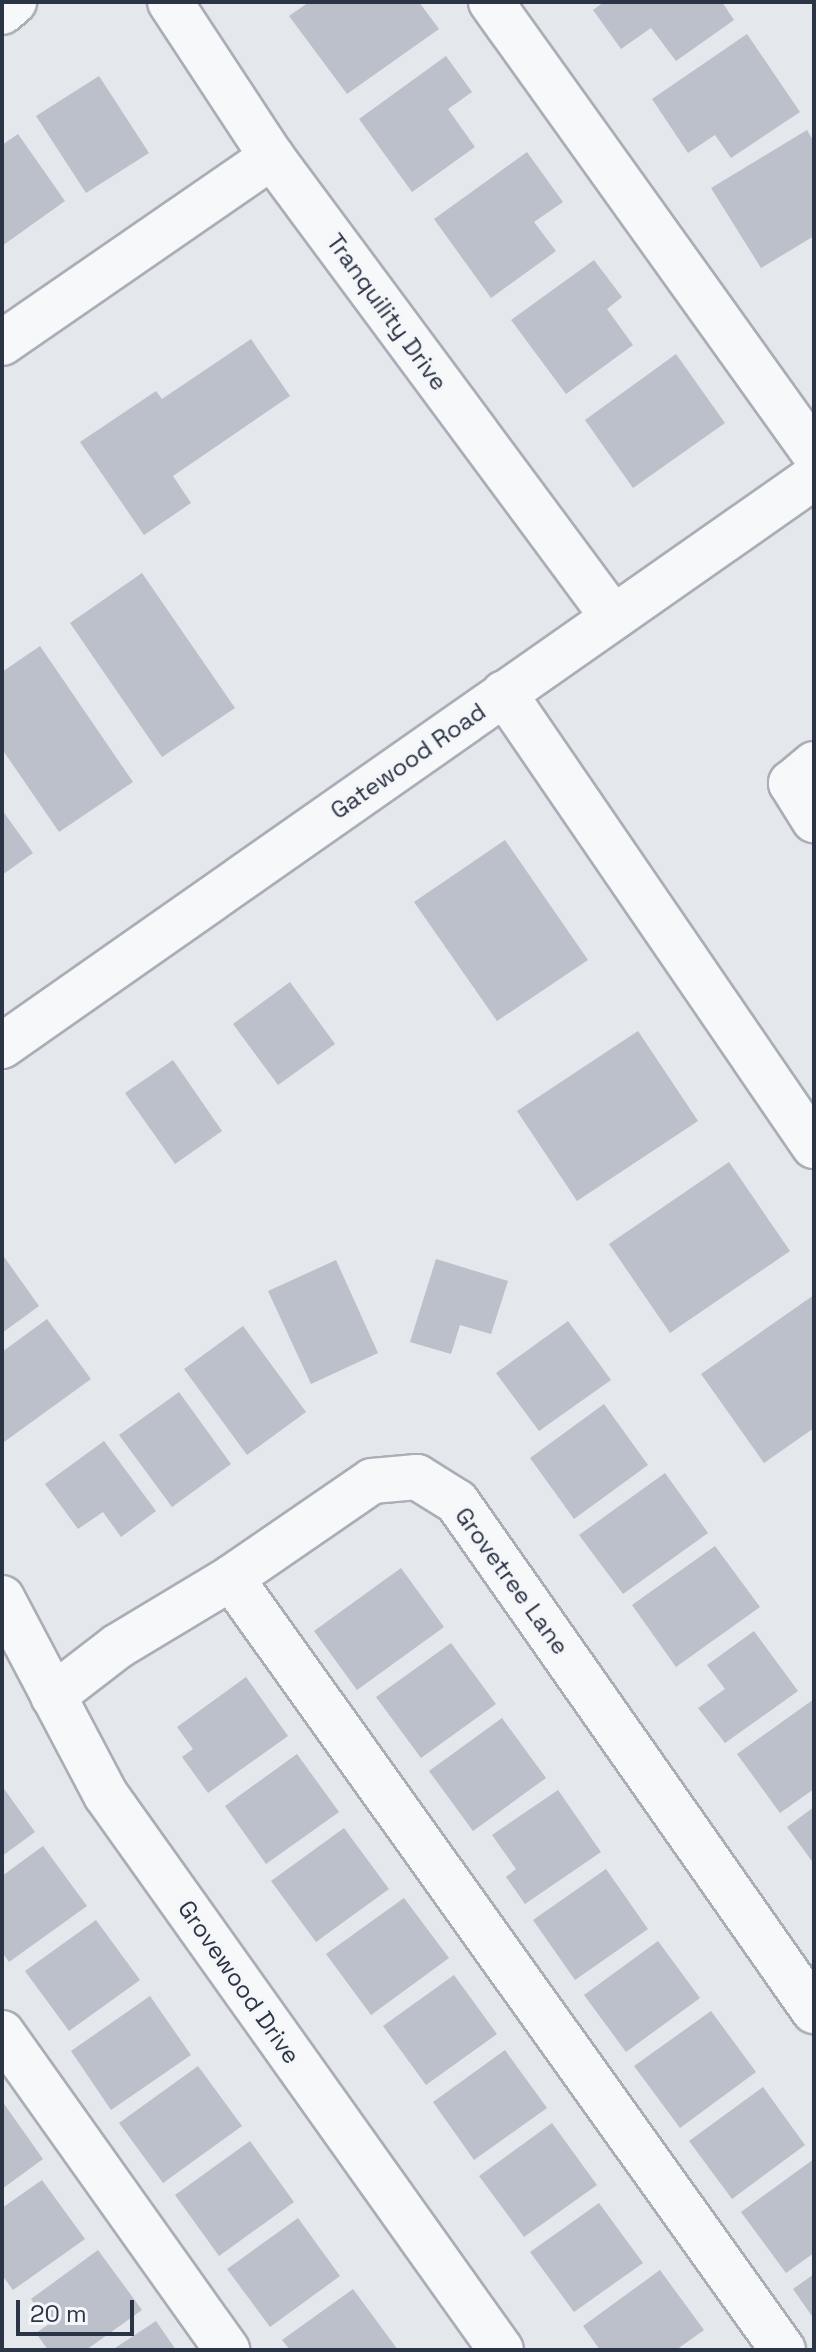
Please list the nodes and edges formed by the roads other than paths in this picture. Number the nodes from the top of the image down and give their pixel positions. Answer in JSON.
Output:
{"nodes":[{"id":1,"x":14,"y":2,"type":"edge"},
{"id":2,"x":170,"y":2,"type":"edge"},
{"id":3,"x":491,"y":2,"type":"edge"},
{"id":4,"x":2,"y":12,"type":"edge"},
{"id":5,"x":272,"y":157,"type":"junction"},
{"id":6,"x":2,"y":343,"type":"edge"},
{"id":7,"x":814,"y":453,"type":"edge"},
{"id":8,"x":814,"y":477,"type":"edge"},
{"id":9,"x":613,"y":617,"type":"junction"},
{"id":10,"x":504,"y":693,"type":"junction"},
{"id":11,"x":814,"y":764,"type":"edge"},
{"id":12,"x":814,"y":820,"type":"edge"},
{"id":13,"x":3,"y":1042,"type":"edge"},
{"id":14,"x":814,"y":1146,"type":"edge"},
{"id":15,"x":231,"y":1578,"type":"junction"},
{"id":16,"x":2,"y":1598,"type":"edge"},
{"id":17,"x":53,"y":1696,"type":"junction"},
{"id":18,"x":814,"y":2011,"type":"edge"},
{"id":19,"x":2,"y":2033,"type":"edge"},
{"id":20,"x":227,"y":2350,"type":"edge"},
{"id":21,"x":501,"y":2350,"type":"edge"},
{"id":22,"x":783,"y":2350,"type":"edge"}],
"edges":[{"from":1,"to":4,"type":"street"},
{"from":2,"to":5,"type":"street","name":"Tranquility Drive"},
{"from":3,"to":7,"type":"street"},
{"from":5,"to":6,"type":"street"},
{"from":5,"to":9,"type":"street","name":"Tranquility Drive"},
{"from":8,"to":9,"type":"street","name":"Gatewood Road"},
{"from":9,"to":10,"type":"street","name":"Gatewood Road"},
{"from":10,"to":13,"type":"street","name":"Gatewood Road"},
{"from":10,"to":14,"type":"street"},
{"from":11,"to":12,"type":"street"},
{"from":15,"to":17,"type":"street","name":"Grovetree Lane"},
{"from":15,"to":18,"type":"street","name":"Grovetree Lane"},
{"from":15,"to":22,"type":"street"},
{"from":16,"to":17,"type":"street","name":"Grovewood Drive"},
{"from":17,"to":21,"type":"street","name":"Grovewood Drive"},
{"from":19,"to":20,"type":"street"}]}
